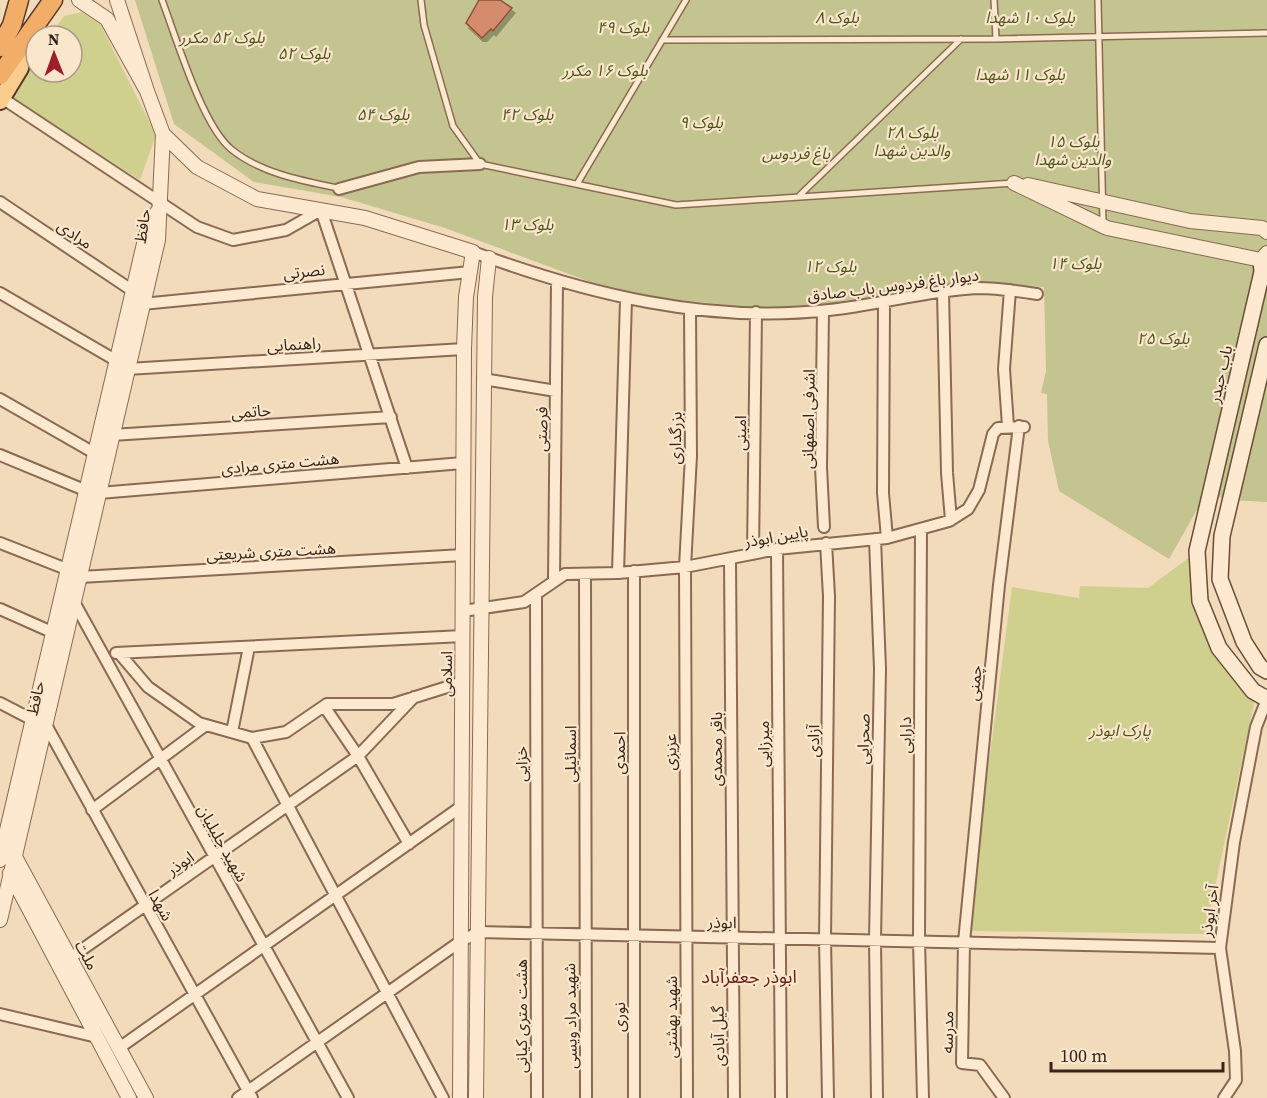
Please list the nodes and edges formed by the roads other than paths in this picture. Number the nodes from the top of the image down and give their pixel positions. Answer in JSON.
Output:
{"nodes":[{"id":1,"x":19,"y":0,"type":"edge"},
{"id":2,"x":53,"y":0,"type":"edge"},
{"id":3,"x":79,"y":0,"type":"edge"},
{"id":4,"x":117,"y":0,"type":"edge"},
{"id":5,"x":162,"y":0,"type":"edge"},
{"id":6,"x":421,"y":0,"type":"edge"},
{"id":7,"x":686,"y":0,"type":"edge"},
{"id":8,"x":994,"y":0,"type":"edge"},
{"id":9,"x":1098,"y":0,"type":"edge"},
{"id":10,"x":36,"y":24,"type":"edge"},
{"id":11,"x":6,"y":28,"type":"edge"},
{"id":12,"x":1267,"y":33,"type":"edge"},
{"id":13,"x":1100,"y":37,"type":"junction"},
{"id":14,"x":960,"y":39,"type":"junction"},
{"id":15,"x":996,"y":39,"type":"junction"},
{"id":16,"x":24,"y":40,"type":"edge"},
{"id":17,"x":662,"y":40,"type":"junction"},
{"id":18,"x":24,"y":45,"type":"edge"},
{"id":19,"x":0,"y":47,"type":"edge"},
{"id":20,"x":0,"y":75,"type":"edge"},
{"id":21,"x":147,"y":91,"type":"junction"},
{"id":22,"x":1,"y":99,"type":"edge"},
{"id":23,"x":163,"y":134,"type":"junction"},
{"id":24,"x":480,"y":164,"type":"junction"},
{"id":25,"x":1014,"y":183,"type":"junction"},
{"id":26,"x":577,"y":184,"type":"junction"},
{"id":27,"x":339,"y":189,"type":"joint"},
{"id":28,"x":800,"y":195,"type":"junction"},
{"id":29,"x":0,"y":202,"type":"edge"},
{"id":30,"x":162,"y":202,"type":"junction"},
{"id":31,"x":1103,"y":204,"type":"junction"},
{"id":32,"x":321,"y":210,"type":"junction"},
{"id":33,"x":1103,"y":226,"type":"junction"},
{"id":34,"x":1267,"y":232,"type":"edge"},
{"id":35,"x":473,"y":252,"type":"junction"},
{"id":36,"x":1264,"y":256,"type":"edge"},
{"id":37,"x":489,"y":258,"type":"junction"},
{"id":38,"x":470,"y":272,"type":"junction"},
{"id":39,"x":557,"y":280,"type":"junction"},
{"id":40,"x":343,"y":282,"type":"junction"},
{"id":41,"x":1010,"y":290,"type":"junction"},
{"id":42,"x":133,"y":291,"type":"junction"},
{"id":43,"x":943,"y":292,"type":"junction"},
{"id":44,"x":0,"y":293,"type":"edge"},
{"id":45,"x":1037,"y":294,"type":"dead end"},
{"id":46,"x":626,"y":299,"type":"junction"},
{"id":47,"x":884,"y":302,"type":"junction"},
{"id":48,"x":142,"y":304,"type":"junction"},
{"id":49,"x":690,"y":310,"type":"junction"},
{"id":50,"x":823,"y":311,"type":"junction"},
{"id":51,"x":756,"y":312,"type":"junction"},
{"id":52,"x":1267,"y":345,"type":"edge"},
{"id":53,"x":464,"y":349,"type":"junction"},
{"id":54,"x":371,"y":354,"type":"junction"},
{"id":55,"x":120,"y":367,"type":"junction"},
{"id":56,"x":483,"y":379,"type":"junction"},
{"id":57,"x":556,"y":391,"type":"junction"},
{"id":58,"x":0,"y":399,"type":"edge"},
{"id":59,"x":391,"y":417,"type":"junction"},
{"id":60,"x":1017,"y":426,"type":"junction"},
{"id":61,"x":112,"y":435,"type":"junction"},
{"id":62,"x":96,"y":454,"type":"junction"},
{"id":63,"x":0,"y":455,"type":"edge"},
{"id":64,"x":463,"y":463,"type":"junction"},
{"id":65,"x":407,"y":468,"type":"junction"},
{"id":66,"x":93,"y":492,"type":"junction"},
{"id":67,"x":1210,"y":496,"type":"junction"},
{"id":68,"x":1229,"y":500,"type":"junction"},
{"id":69,"x":951,"y":520,"type":"junction"},
{"id":70,"x":824,"y":527,"type":"dead end"},
{"id":71,"x":921,"y":528,"type":"junction"},
{"id":72,"x":887,"y":538,"type":"junction"},
{"id":73,"x":875,"y":539,"type":"junction"},
{"id":74,"x":0,"y":543,"type":"edge"},
{"id":75,"x":826,"y":543,"type":"junction"},
{"id":76,"x":777,"y":549,"type":"junction"},
{"id":77,"x":753,"y":554,"type":"junction"},
{"id":78,"x":463,"y":555,"type":"junction"},
{"id":79,"x":730,"y":560,"type":"junction"},
{"id":80,"x":685,"y":567,"type":"junction"},
{"id":81,"x":634,"y":571,"type":"junction"},
{"id":82,"x":618,"y":573,"type":"junction"},
{"id":83,"x":74,"y":574,"type":"junction"},
{"id":84,"x":585,"y":574,"type":"junction"},
{"id":85,"x":554,"y":579,"type":"junction"},
{"id":86,"x":536,"y":595,"type":"junction"},
{"id":87,"x":74,"y":602,"type":"junction"},
{"id":88,"x":0,"y":609,"type":"edge"},
{"id":89,"x":479,"y":610,"type":"junction"},
{"id":90,"x":463,"y":611,"type":"junction"},
{"id":91,"x":54,"y":633,"type":"junction"},
{"id":92,"x":463,"y":636,"type":"junction"},
{"id":93,"x":249,"y":646,"type":"junction"},
{"id":94,"x":119,"y":653,"type":"junction"},
{"id":95,"x":103,"y":654,"type":"junction"},
{"id":96,"x":1267,"y":671,"type":"edge"},
{"id":97,"x":463,"y":682,"type":"junction"},
{"id":98,"x":414,"y":698,"type":"junction"},
{"id":99,"x":1267,"y":699,"type":"edge"},
{"id":100,"x":0,"y":703,"type":"edge"},
{"id":101,"x":324,"y":706,"type":"junction"},
{"id":102,"x":40,"y":723,"type":"junction"},
{"id":103,"x":206,"y":725,"type":"junction"},
{"id":104,"x":231,"y":732,"type":"junction"},
{"id":105,"x":252,"y":738,"type":"junction"},
{"id":106,"x":358,"y":756,"type":"junction"},
{"id":107,"x":160,"y":760,"type":"junction"},
{"id":108,"x":288,"y":805,"type":"junction"},
{"id":109,"x":462,"y":806,"type":"junction"},
{"id":110,"x":92,"y":810,"type":"junction"},
{"id":111,"x":409,"y":844,"type":"junction"},
{"id":112,"x":3,"y":848,"type":"edge"},
{"id":113,"x":214,"y":857,"type":"junction"},
{"id":114,"x":11,"y":874,"type":"junction"},
{"id":115,"x":335,"y":896,"type":"junction"},
{"id":116,"x":144,"y":906,"type":"junction"},
{"id":117,"x":0,"y":920,"type":"edge"},
{"id":118,"x":479,"y":932,"type":"junction"},
{"id":119,"x":536,"y":933,"type":"junction"},
{"id":120,"x":584,"y":934,"type":"junction"},
{"id":121,"x":633,"y":935,"type":"junction"},
{"id":122,"x":686,"y":936,"type":"junction"},
{"id":123,"x":732,"y":938,"type":"junction"},
{"id":124,"x":780,"y":938,"type":"junction"},
{"id":125,"x":825,"y":939,"type":"junction"},
{"id":126,"x":875,"y":940,"type":"junction"},
{"id":127,"x":461,"y":941,"type":"junction"},
{"id":128,"x":920,"y":941,"type":"junction"},
{"id":129,"x":964,"y":942,"type":"junction"},
{"id":130,"x":263,"y":947,"type":"junction"},
{"id":131,"x":1220,"y":948,"type":"junction"},
{"id":132,"x":70,"y":958,"type":"junction"},
{"id":133,"x":388,"y":993,"type":"junction"},
{"id":134,"x":193,"y":996,"type":"junction"},
{"id":135,"x":0,"y":1014,"type":"edge"},
{"id":136,"x":97,"y":1037,"type":"junction"},
{"id":137,"x":318,"y":1042,"type":"junction"},
{"id":138,"x":119,"y":1048,"type":"junction"},
{"id":139,"x":460,"y":1093,"type":"edge"},
{"id":140,"x":250,"y":1095,"type":"edge"},
{"id":141,"x":129,"y":1098,"type":"edge"},
{"id":142,"x":146,"y":1098,"type":"edge"},
{"id":143,"x":238,"y":1098,"type":"edge"},
{"id":144,"x":348,"y":1098,"type":"edge"},
{"id":145,"x":445,"y":1098,"type":"edge"},
{"id":146,"x":476,"y":1098,"type":"edge"},
{"id":147,"x":537,"y":1098,"type":"edge"},
{"id":148,"x":586,"y":1098,"type":"edge"},
{"id":149,"x":634,"y":1098,"type":"edge"},
{"id":150,"x":687,"y":1098,"type":"edge"},
{"id":151,"x":734,"y":1098,"type":"edge"},
{"id":152,"x":781,"y":1098,"type":"edge"},
{"id":153,"x":828,"y":1098,"type":"edge"},
{"id":154,"x":876,"y":1098,"type":"edge"},
{"id":155,"x":923,"y":1098,"type":"edge"},
{"id":156,"x":1004,"y":1098,"type":"edge"},
{"id":157,"x":1224,"y":1098,"type":"edge"}],
"edges":[{"from":1,"to":11,"type":"highway"},
{"from":2,"to":10,"type":"highway"},
{"from":3,"to":21,"type":"street"},
{"from":4,"to":21,"type":"street"},
{"from":5,"to":27,"type":"lane"},
{"from":6,"to":24,"type":"lane"},
{"from":7,"to":17,"type":"lane"},
{"from":8,"to":15,"type":"lane"},
{"from":9,"to":13,"type":"lane"},
{"from":11,"to":19,"type":"highway"},
{"from":12,"to":13,"type":"lane"},
{"from":13,"to":15,"type":"lane"},
{"from":13,"to":31,"type":"lane"},
{"from":14,"to":15,"type":"lane"},
{"from":14,"to":17,"type":"lane"},
{"from":14,"to":28,"type":"lane"},
{"from":16,"to":20,"type":"highway"},
{"from":17,"to":26,"type":"lane"},
{"from":18,"to":22,"type":"main road"},
{"from":21,"to":23,"type":"street"},
{"from":22,"to":30,"type":"street"},
{"from":23,"to":30,"type":"street"},
{"from":23,"to":32,"type":"street"},
{"from":24,"to":26,"type":"lane"},
{"from":24,"to":27,"type":"street"},
{"from":25,"to":28,"type":"lane"},
{"from":25,"to":31,"type":"street"},
{"from":25,"to":33,"type":"street"},
{"from":26,"to":28,"type":"lane"},
{"from":29,"to":42,"type":"street","name":"مرادی"},
{"from":30,"to":32,"type":"street"},
{"from":30,"to":42,"type":"street","name":"حافظ"},
{"from":30,"to":48,"type":"street","name":"حافظ"},
{"from":31,"to":33,"type":"lane"},
{"from":31,"to":34,"type":"street"},
{"from":32,"to":35,"type":"street"},
{"from":32,"to":40,"type":"street"},
{"from":33,"to":36,"type":"street"},
{"from":35,"to":37,"type":"street","name":"دیوار باغ فردوس باب صادق"},
{"from":35,"to":38,"type":"street","name":"اسلامی"},
{"from":36,"to":67,"type":"main road","name":"باب حیدر"},
{"from":37,"to":39,"type":"street","name":"دیوار باغ فردوس باب صادق"},
{"from":37,"to":56,"type":"street","name":"اسلامی"},
{"from":38,"to":40,"type":"street","name":"نصرتی"},
{"from":38,"to":53,"type":"street","name":"اسلامی"},
{"from":39,"to":46,"type":"street","name":"دیوار باغ فردوس باب صادق"},
{"from":39,"to":57,"type":"street","name":"فرصتی"},
{"from":40,"to":48,"type":"street","name":"نصرتی"},
{"from":40,"to":54,"type":"street"},
{"from":41,"to":43,"type":"street","name":"دیوار باغ فردوس باب صادق"},
{"from":41,"to":45,"type":"street","name":"دیوار باغ فردوس باب صادق"},
{"from":41,"to":60,"type":"street","name":"چمنی"},
{"from":42,"to":55,"type":"street","name":"حافظ"},
{"from":43,"to":47,"type":"street","name":"دیوار باغ فردوس باب صادق"},
{"from":43,"to":69,"type":"street"},
{"from":44,"to":55,"type":"street"},
{"from":46,"to":49,"type":"street","name":"دیوار باغ فردوس باب صادق"},
{"from":46,"to":82,"type":"street"},
{"from":47,"to":50,"type":"street","name":"دیوار باغ فردوس باب صادق"},
{"from":47,"to":72,"type":"street"},
{"from":48,"to":55,"type":"street","name":"حافظ"},
{"from":49,"to":51,"type":"street","name":"دیوار باغ فردوس باب صادق"},
{"from":49,"to":80,"type":"street","name":"بزرگداری"},
{"from":50,"to":51,"type":"street","name":"دیوار باغ فردوس باب صادق"},
{"from":50,"to":70,"type":"street","name":"اشرفی اصفهانی"},
{"from":51,"to":77,"type":"street","name":"امینی"},
{"from":52,"to":68,"type":"main road"},
{"from":53,"to":54,"type":"street","name":"راهنمایی"},
{"from":53,"to":64,"type":"street","name":"اسلامی"},
{"from":54,"to":55,"type":"street","name":"راهنمایی"},
{"from":54,"to":59,"type":"street"},
{"from":55,"to":61,"type":"street","name":"حافظ"},
{"from":55,"to":62,"type":"street","name":"حافظ"},
{"from":56,"to":57,"type":"street"},
{"from":56,"to":89,"type":"street","name":"اسلامی"},
{"from":57,"to":85,"type":"street","name":"فرصتی"},
{"from":58,"to":62,"type":"street"},
{"from":59,"to":61,"type":"street","name":"حاتمی"},
{"from":59,"to":65,"type":"street"},
{"from":60,"to":69,"type":"street","name":"پایین ابوذر"},
{"from":60,"to":129,"type":"street","name":"چمنی"},
{"from":61,"to":66,"type":"street","name":"حافظ"},
{"from":62,"to":66,"type":"street","name":"حافظ"},
{"from":63,"to":66,"type":"street"},
{"from":64,"to":65,"type":"street","name":"هشت متری مرادی"},
{"from":64,"to":78,"type":"street","name":"اسلامی"},
{"from":65,"to":66,"type":"street","name":"هشت متری مرادی"},
{"from":66,"to":83,"type":"street","name":"حافظ"},
{"from":67,"to":68,"type":"street"},
{"from":67,"to":99,"type":"main road","name":"باب حیدر"},
{"from":68,"to":96,"type":"main road"},
{"from":69,"to":71,"type":"street","name":"پایین ابوذر"},
{"from":71,"to":72,"type":"street","name":"پایین ابوذر"},
{"from":71,"to":128,"type":"street","name":"دارابی"},
{"from":72,"to":73,"type":"street","name":"پایین ابوذر"},
{"from":73,"to":75,"type":"street","name":"پایین ابوذر"},
{"from":73,"to":126,"type":"street","name":"صحرایی"},
{"from":74,"to":83,"type":"street"},
{"from":75,"to":76,"type":"street","name":"پایین ابوذر"},
{"from":75,"to":125,"type":"street","name":"آزادی"},
{"from":76,"to":77,"type":"street","name":"پایین ابوذر"},
{"from":76,"to":124,"type":"street","name":"میرزایی"},
{"from":77,"to":79,"type":"street","name":"پایین ابوذر"},
{"from":78,"to":83,"type":"street","name":"هشت متری شریعتی"},
{"from":78,"to":90,"type":"street","name":"اسلامی"},
{"from":79,"to":80,"type":"street","name":"پایین ابوذر"},
{"from":79,"to":123,"type":"street","name":"باقر محمدی"},
{"from":80,"to":81,"type":"street","name":"پایین ابوذر"},
{"from":80,"to":122,"type":"street","name":"عزیزی"},
{"from":81,"to":82,"type":"street","name":"پایین ابوذر"},
{"from":81,"to":121,"type":"street","name":"احمدی"},
{"from":82,"to":84,"type":"street","name":"پایین ابوذر"},
{"from":83,"to":87,"type":"street","name":"حافظ"},
{"from":83,"to":91,"type":"street","name":"حافظ"},
{"from":84,"to":85,"type":"street","name":"پایین ابوذر"},
{"from":84,"to":120,"type":"street","name":"اسمائیلی"},
{"from":85,"to":86,"type":"street"},
{"from":86,"to":89,"type":"street"},
{"from":86,"to":119,"type":"street","name":"خزایی"},
{"from":87,"to":95,"type":"street","name":"شهید جلیلیان"},
{"from":87,"to":102,"type":"street","name":"حافظ"},
{"from":88,"to":91,"type":"street"},
{"from":89,"to":90,"type":"street"},
{"from":89,"to":118,"type":"street","name":"اسلامی"},
{"from":90,"to":92,"type":"street","name":"اسلامی"},
{"from":91,"to":102,"type":"street","name":"حافظ"},
{"from":92,"to":93,"type":"street"},
{"from":92,"to":97,"type":"street","name":"اسلامی"},
{"from":93,"to":94,"type":"street"},
{"from":93,"to":104,"type":"street"},
{"from":94,"to":95,"type":"street"},
{"from":94,"to":103,"type":"street"},
{"from":95,"to":107,"type":"street","name":"شهید جلیلیان"},
{"from":97,"to":98,"type":"street"},
{"from":97,"to":109,"type":"street","name":"اسلامی"},
{"from":98,"to":101,"type":"street"},
{"from":98,"to":106,"type":"street","name":"ابوذر"},
{"from":99,"to":131,"type":"street","name":"آخر ابوذر"},
{"from":100,"to":102,"type":"street"},
{"from":101,"to":105,"type":"street"},
{"from":101,"to":106,"type":"street"},
{"from":102,"to":110,"type":"street","name":"شهدا"},
{"from":102,"to":112,"type":"street","name":"حافظ"},
{"from":102,"to":112,"type":"street","name":"حافظ"},
{"from":103,"to":104,"type":"street"},
{"from":103,"to":107,"type":"street"},
{"from":104,"to":105,"type":"street"},
{"from":105,"to":108,"type":"street"},
{"from":106,"to":108,"type":"street","name":"ابوذر"},
{"from":106,"to":111,"type":"street"},
{"from":107,"to":110,"type":"street"},
{"from":107,"to":113,"type":"street","name":"شهید جلیلیان"},
{"from":108,"to":113,"type":"street","name":"ابوذر"},
{"from":108,"to":115,"type":"street"},
{"from":109,"to":111,"type":"street"},
{"from":109,"to":127,"type":"street","name":"اسلامی"},
{"from":110,"to":116,"type":"street","name":"شهدا"},
{"from":111,"to":115,"type":"street"},
{"from":112,"to":114,"type":"street","name":"ملت"},
{"from":112,"to":132,"type":"street","name":"ملت"},
{"from":113,"to":116,"type":"street","name":"ابوذر"},
{"from":113,"to":130,"type":"street","name":"شهید جلیلیان"},
{"from":114,"to":117,"type":"street"},
{"from":114,"to":136,"type":"street","name":"ملت"},
{"from":115,"to":130,"type":"street"},
{"from":115,"to":133,"type":"street"},
{"from":116,"to":132,"type":"street","name":"ابوذر"},
{"from":116,"to":134,"type":"street","name":"شهدا"},
{"from":118,"to":119,"type":"street","name":"ابوذر"},
{"from":118,"to":127,"type":"street"},
{"from":118,"to":146,"type":"street","name":"اسلامی"},
{"from":119,"to":120,"type":"street","name":"ابوذر"},
{"from":119,"to":147,"type":"street","name":"هشت متری کیانی"},
{"from":120,"to":121,"type":"street","name":"ابوذر"},
{"from":120,"to":148,"type":"street","name":"شهید مراد ویسی"},
{"from":121,"to":122,"type":"street","name":"ابوذر"},
{"from":121,"to":149,"type":"street","name":"نوری"},
{"from":122,"to":123,"type":"street","name":"ابوذر"},
{"from":122,"to":150,"type":"street","name":"شهید بهشتی"},
{"from":123,"to":124,"type":"street","name":"ابوذر"},
{"from":123,"to":151,"type":"street","name":"گیل آبادی"},
{"from":124,"to":125,"type":"street","name":"ابوذر"},
{"from":124,"to":152,"type":"street","name":"میرزایی"},
{"from":125,"to":126,"type":"street","name":"ابوذر"},
{"from":125,"to":153,"type":"street","name":"آزادی"},
{"from":126,"to":128,"type":"street","name":"ابوذر"},
{"from":126,"to":154,"type":"street"},
{"from":127,"to":133,"type":"street"},
{"from":127,"to":139,"type":"street","name":"اسلامی"},
{"from":128,"to":129,"type":"street","name":"ابوذر"},
{"from":128,"to":155,"type":"street","name":"دارابی"},
{"from":129,"to":131,"type":"street","name":"آخر ابوذر"},
{"from":129,"to":156,"type":"street","name":"مدرسه"},
{"from":130,"to":134,"type":"street"},
{"from":130,"to":137,"type":"street","name":"شهید جلیلیان"},
{"from":131,"to":157,"type":"street"},
{"from":132,"to":138,"type":"street","name":"ملت"},
{"from":133,"to":137,"type":"street"},
{"from":133,"to":145,"type":"street"},
{"from":134,"to":138,"type":"street"},
{"from":134,"to":140,"type":"street","name":"شهدا"},
{"from":135,"to":136,"type":"street"},
{"from":136,"to":141,"type":"street","name":"ملت"},
{"from":137,"to":140,"type":"street"},
{"from":137,"to":144,"type":"street","name":"شهید جلیلیان"},
{"from":138,"to":142,"type":"street","name":"ملت"},
{"from":139,"to":145,"type":"street"},
{"from":140,"to":143,"type":"street"}]}
